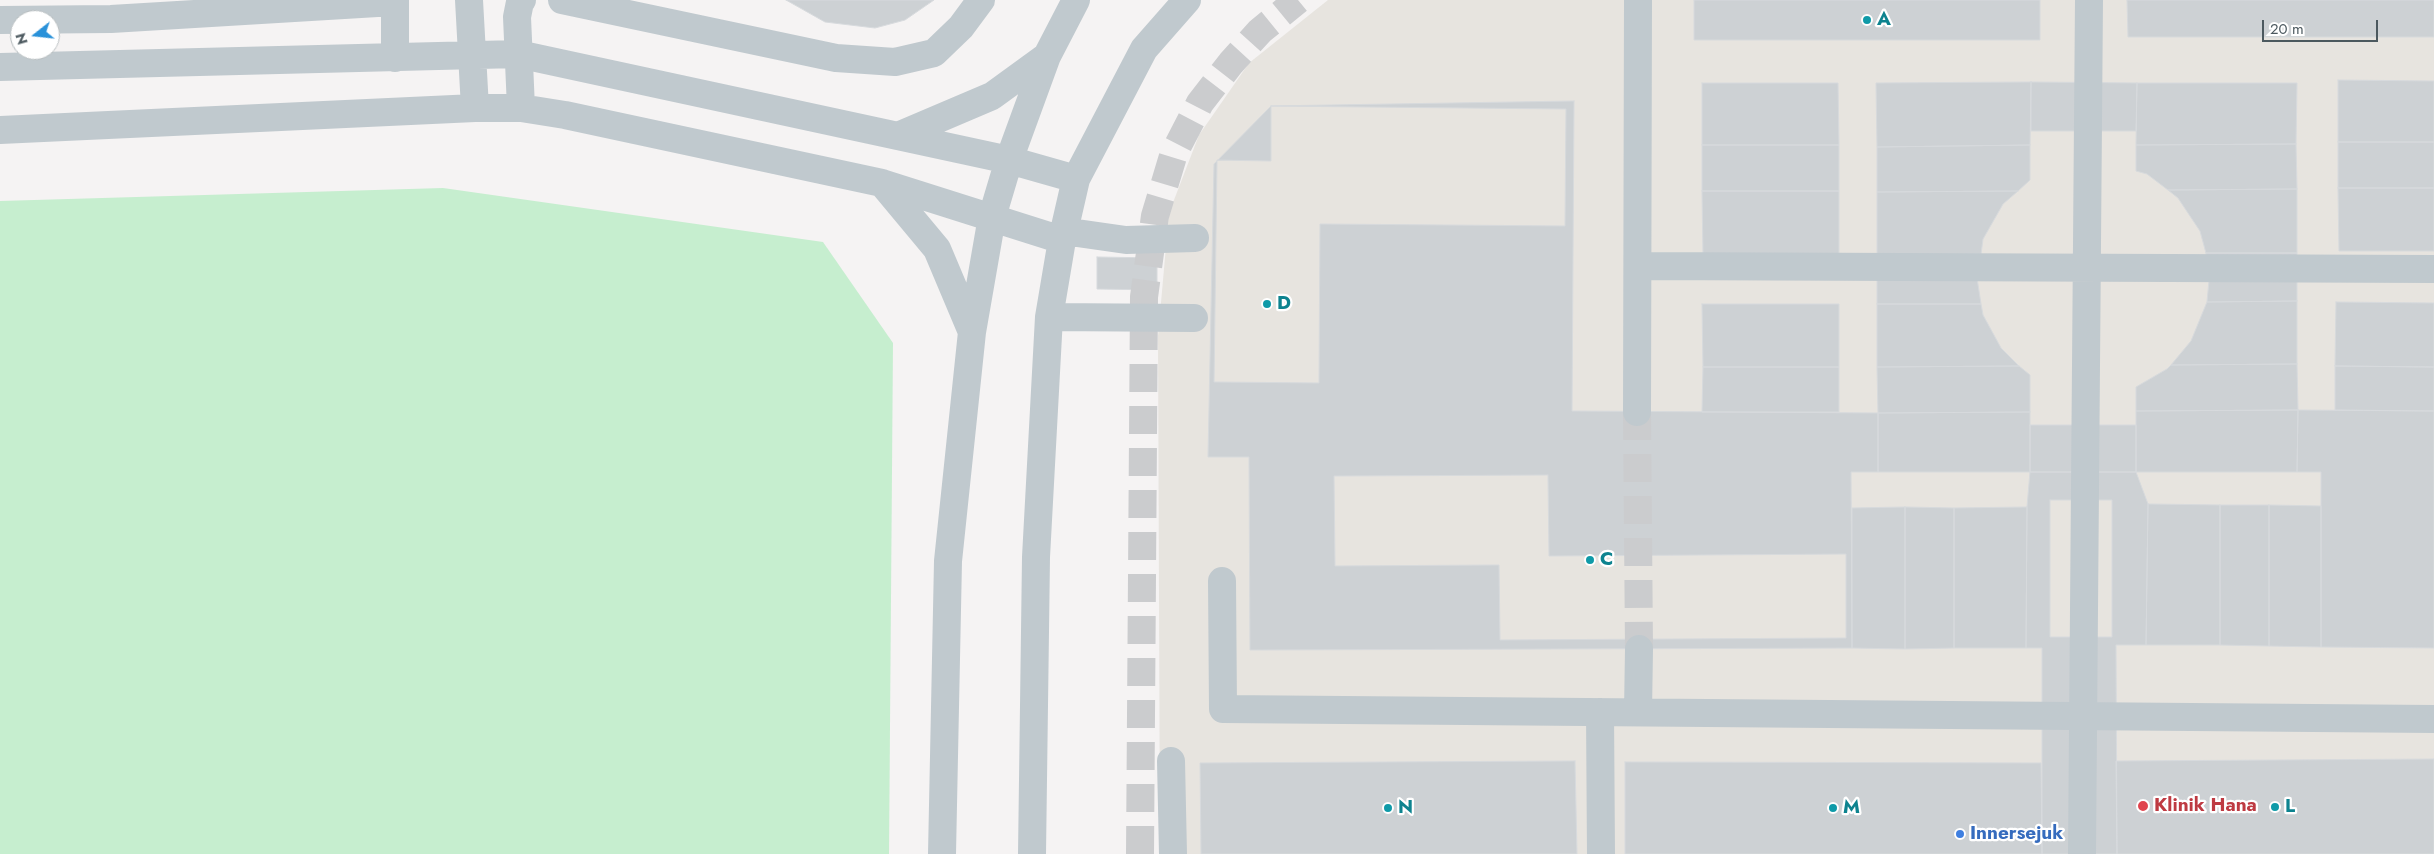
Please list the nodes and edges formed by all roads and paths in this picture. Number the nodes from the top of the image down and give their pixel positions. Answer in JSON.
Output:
{"nodes":[{"id":1,"x":469,"y":0,"type":"edge"},
{"id":2,"x":522,"y":0,"type":"edge"},
{"id":3,"x":562,"y":0,"type":"edge"},
{"id":4,"x":981,"y":0,"type":"edge"},
{"id":5,"x":1076,"y":0,"type":"edge"},
{"id":6,"x":1187,"y":0,"type":"edge"},
{"id":7,"x":1638,"y":0,"type":"edge"},
{"id":8,"x":2088,"y":0,"type":"edge"},
{"id":9,"x":394,"y":1,"type":"edge"},
{"id":10,"x":0,"y":20,"type":"edge"},
{"id":11,"x":518,"y":54,"type":"junction"},
{"id":12,"x":472,"y":56,"type":"junction"},
{"id":13,"x":1047,"y":56,"type":"junction"},
{"id":14,"x":395,"y":58,"type":"junction"},
{"id":15,"x":0,"y":67,"type":"edge"},
{"id":16,"x":475,"y":108,"type":"junction"},
{"id":17,"x":521,"y":108,"type":"junction"},
{"id":18,"x":0,"y":130,"type":"edge"},
{"id":19,"x":898,"y":136,"type":"junction"},
{"id":20,"x":1009,"y":160,"type":"junction"},
{"id":21,"x":1076,"y":179,"type":"junction"},
{"id":22,"x":882,"y":183,"type":"junction"},
{"id":23,"x":992,"y":217,"type":"junction"},
{"id":24,"x":1062,"y":236,"type":"junction"},
{"id":25,"x":1195,"y":238,"type":"dead end"},
{"id":26,"x":1638,"y":266,"type":"junction"},
{"id":27,"x":2087,"y":268,"type":"junction"},
{"id":28,"x":2434,"y":269,"type":"edge"},
{"id":29,"x":1049,"y":316,"type":"junction"},
{"id":30,"x":1194,"y":318,"type":"dead end"},
{"id":31,"x":972,"y":332,"type":"junction"},
{"id":32,"x":1637,"y":412,"type":"tunnel mouth"},
{"id":33,"x":1222,"y":581,"type":"dead end"},
{"id":34,"x":1639,"y":649,"type":"tunnel mouth"},
{"id":35,"x":1600,"y":712,"type":"junction"},
{"id":36,"x":1638,"y":712,"type":"junction"},
{"id":37,"x":2085,"y":716,"type":"junction"},
{"id":38,"x":2434,"y":719,"type":"edge"},
{"id":39,"x":1171,"y":761,"type":"dead end"},
{"id":40,"x":942,"y":854,"type":"edge"},
{"id":41,"x":1032,"y":854,"type":"edge"},
{"id":42,"x":1173,"y":854,"type":"edge"},
{"id":43,"x":1601,"y":854,"type":"edge"},
{"id":44,"x":2082,"y":854,"type":"edge"}],
"edges":[{"from":1,"to":12,"type":"street"},
{"from":2,"to":11,"type":"street"},
{"from":3,"to":4,"type":"street"},
{"from":5,"to":13,"type":"street"},
{"from":6,"to":21,"type":"street"},
{"from":7,"to":26,"type":"street"},
{"from":8,"to":27,"type":"street"},
{"from":9,"to":10,"type":"street"},
{"from":9,"to":14,"type":"street"},
{"from":11,"to":12,"type":"street"},
{"from":11,"to":17,"type":"street"},
{"from":11,"to":19,"type":"street"},
{"from":12,"to":14,"type":"street"},
{"from":12,"to":16,"type":"street"},
{"from":13,"to":19,"type":"street"},
{"from":13,"to":20,"type":"street"},
{"from":14,"to":15,"type":"street"},
{"from":16,"to":17,"type":"street"},
{"from":16,"to":18,"type":"street"},
{"from":17,"to":22,"type":"street"},
{"from":19,"to":20,"type":"street"},
{"from":20,"to":21,"type":"street"},
{"from":20,"to":23,"type":"street"},
{"from":21,"to":24,"type":"street"},
{"from":22,"to":23,"type":"street"},
{"from":22,"to":31,"type":"street"},
{"from":23,"to":24,"type":"street"},
{"from":23,"to":31,"type":"street"},
{"from":24,"to":25,"type":"street"},
{"from":24,"to":29,"type":"street"},
{"from":26,"to":27,"type":"street"},
{"from":26,"to":32,"type":"street"},
{"from":27,"to":28,"type":"street"},
{"from":27,"to":37,"type":"street"},
{"from":29,"to":30,"type":"street"},
{"from":29,"to":41,"type":"street"},
{"from":31,"to":40,"type":"street"},
{"from":33,"to":35,"type":"street"},
{"from":34,"to":36,"type":"street"},
{"from":35,"to":36,"type":"street"},
{"from":35,"to":43,"type":"street"},
{"from":36,"to":37,"type":"street"},
{"from":37,"to":38,"type":"street"},
{"from":37,"to":44,"type":"street"},
{"from":39,"to":42,"type":"street"}]}
